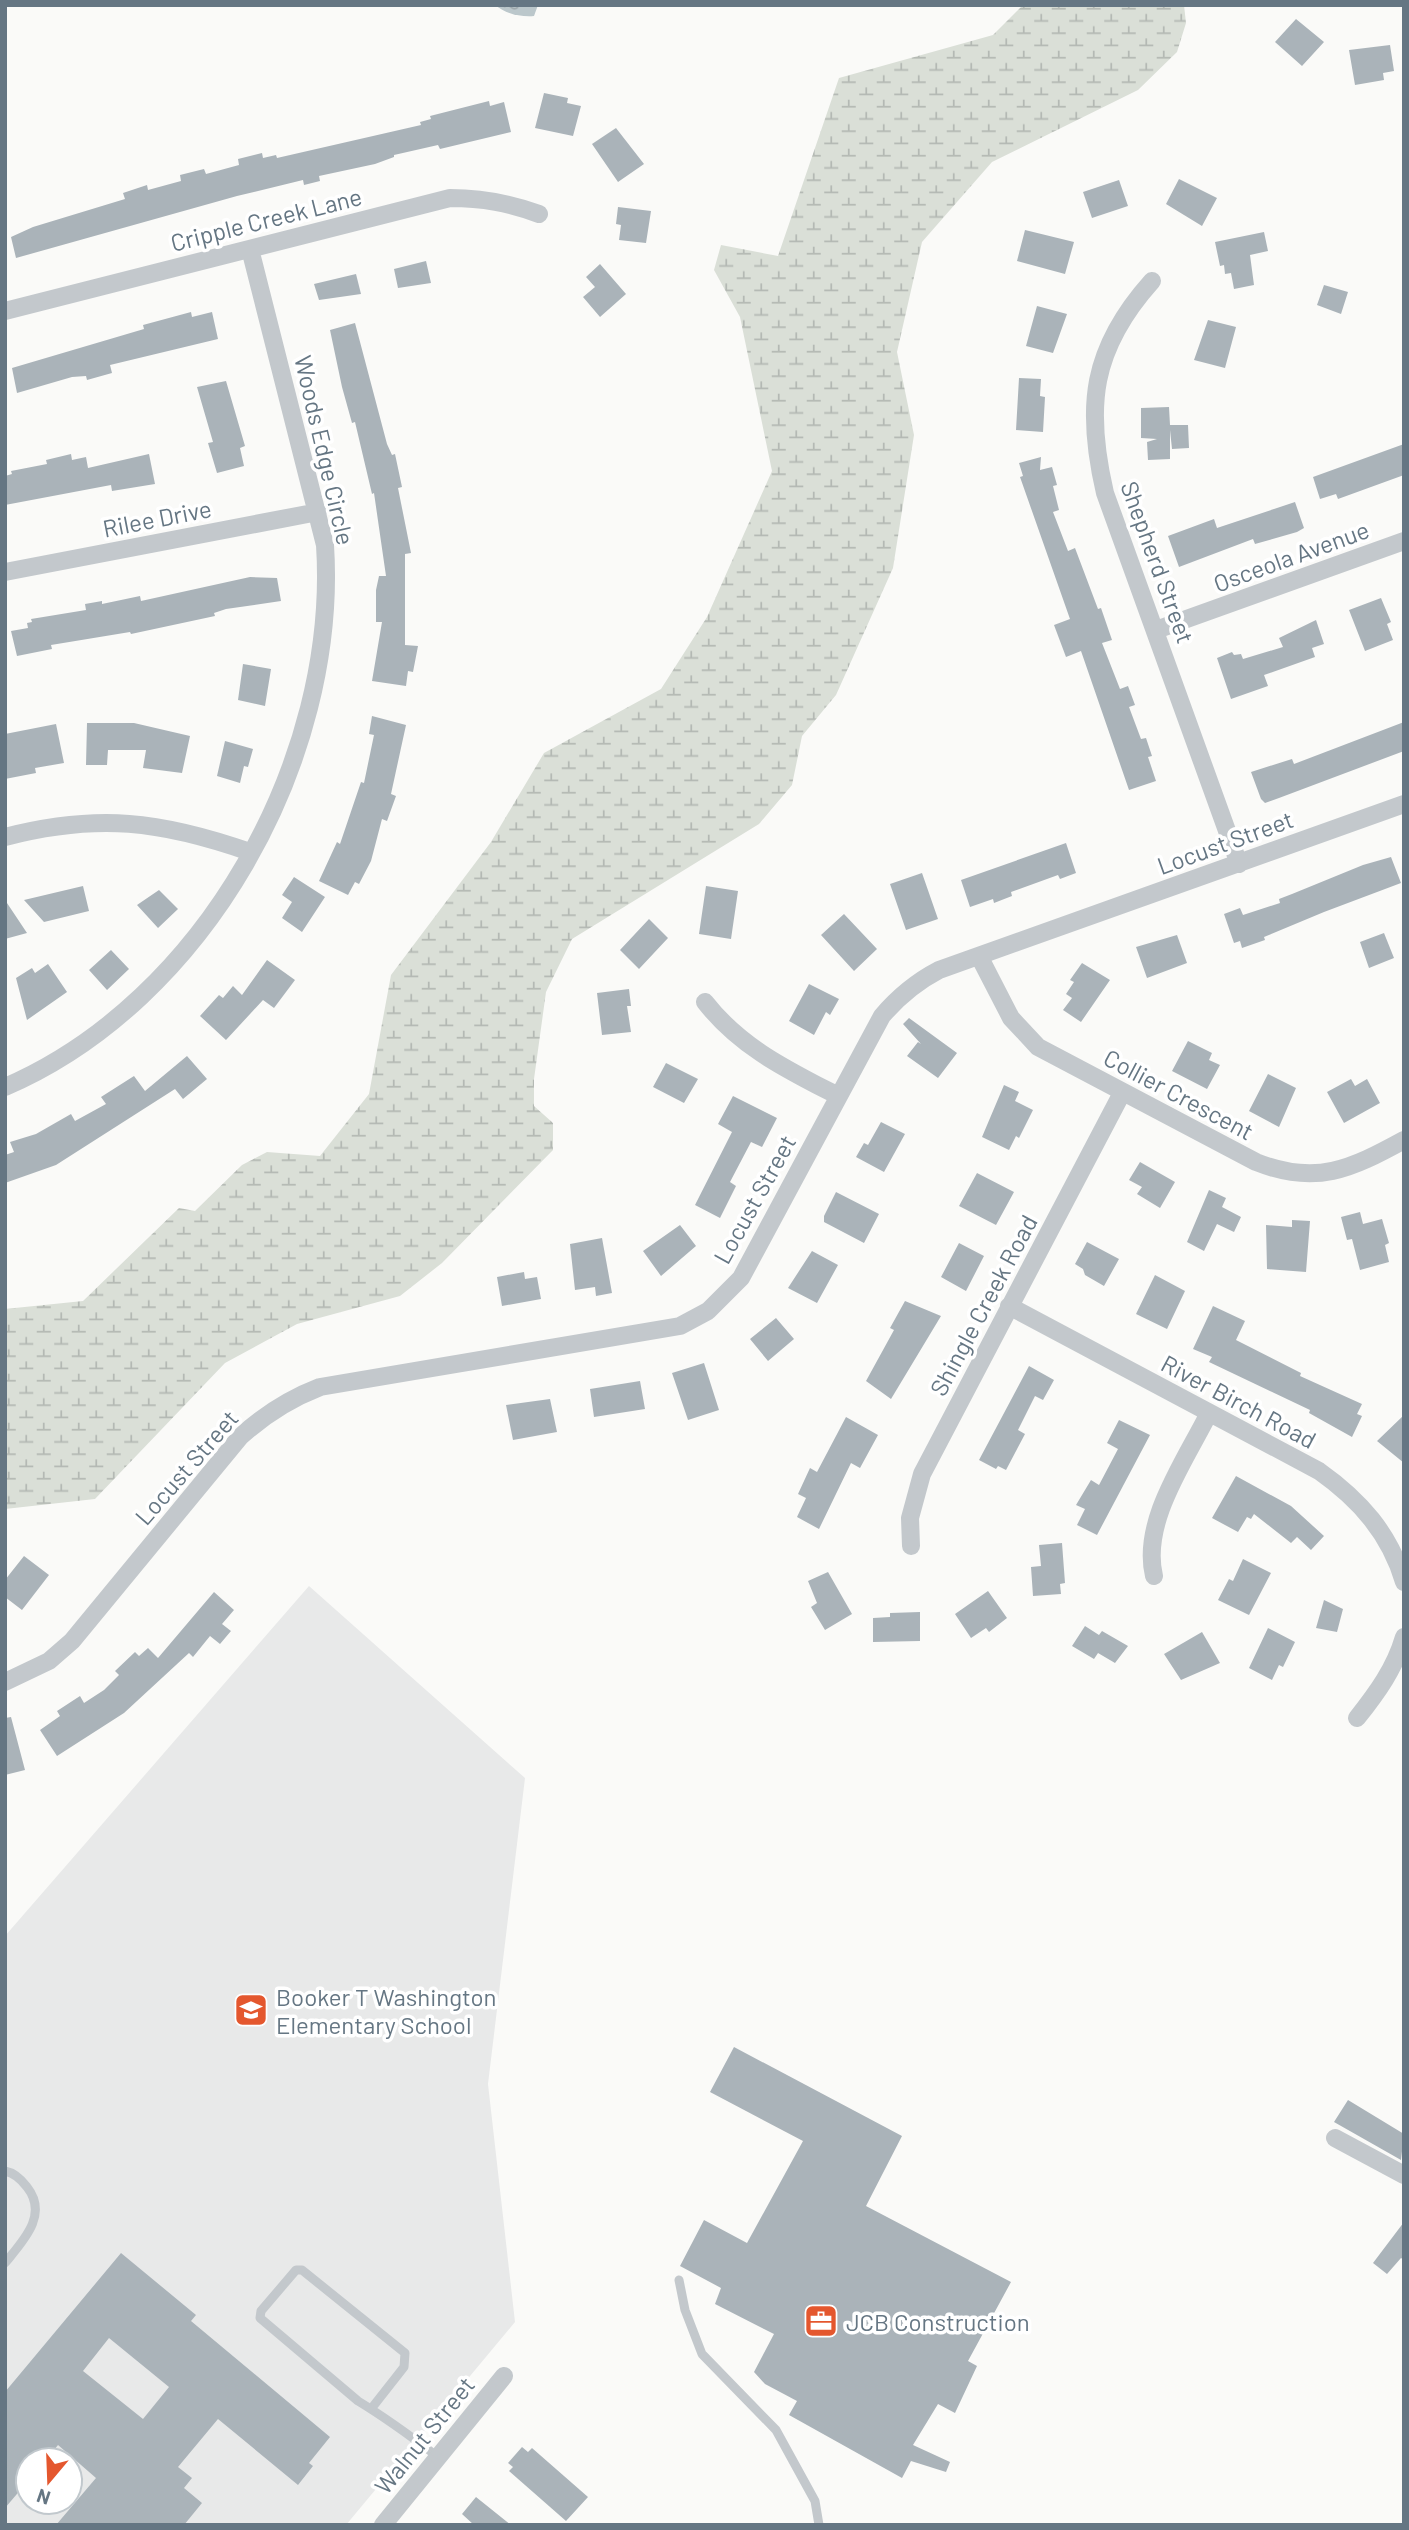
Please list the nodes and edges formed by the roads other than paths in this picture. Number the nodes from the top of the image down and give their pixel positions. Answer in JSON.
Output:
{"nodes":[{"id":1,"x":539,"y":214,"type":"dead end"},
{"id":2,"x":250,"y":249,"type":"junction"},
{"id":3,"x":1152,"y":281,"type":"dead end"},
{"id":4,"x":5,"y":311,"type":"edge"},
{"id":5,"x":318,"y":512,"type":"junction"},
{"id":6,"x":1404,"y":541,"type":"edge"},
{"id":7,"x":5,"y":572,"type":"edge"},
{"id":8,"x":1156,"y":630,"type":"junction"},
{"id":9,"x":1404,"y":804,"type":"edge"},
{"id":10,"x":5,"y":836,"type":"edge"},
{"id":11,"x":250,"y":852,"type":"junction"},
{"id":12,"x":1239,"y":864,"type":"junction"},
{"id":13,"x":979,"y":956,"type":"junction"},
{"id":14,"x":705,"y":1002,"type":"dead end"},
{"id":15,"x":5,"y":1087,"type":"edge"},
{"id":16,"x":1122,"y":1094,"type":"junction"},
{"id":17,"x":838,"y":1096,"type":"junction"},
{"id":18,"x":1404,"y":1140,"type":"edge"},
{"id":19,"x":1009,"y":1306,"type":"junction"},
{"id":20,"x":1209,"y":1413,"type":"junction"},
{"id":21,"x":911,"y":1546,"type":"dead end"},
{"id":22,"x":1154,"y":1576,"type":"dead end"},
{"id":23,"x":1404,"y":1582,"type":"edge"},
{"id":24,"x":1404,"y":1637,"type":"edge"},
{"id":25,"x":5,"y":1682,"type":"edge"},
{"id":26,"x":1357,"y":1718,"type":"dead end"},
{"id":27,"x":1335,"y":2138,"type":"dead end"},
{"id":28,"x":5,"y":2171,"type":"edge"},
{"id":29,"x":1404,"y":2175,"type":"edge"},
{"id":30,"x":5,"y":2263,"type":"edge"},
{"id":31,"x":679,"y":2280,"type":"dead end"},
{"id":32,"x":504,"y":2376,"type":"dead end"},
{"id":33,"x":371,"y":2409,"type":"junction"},
{"id":34,"x":438,"y":2457,"type":"junction"},
{"id":35,"x":383,"y":2525,"type":"edge"},
{"id":36,"x":819,"y":2525,"type":"edge"}],
"edges":[{"from":1,"to":2,"type":"street","name":"Cripple Creek Lane"},
{"from":2,"to":4,"type":"street","name":"Cripple Creek Lane"},
{"from":2,"to":5,"type":"street","name":"Woods Edge Circle"},
{"from":3,"to":8,"type":"street","name":"Shepherd Street"},
{"from":5,"to":7,"type":"street","name":"Rilee Drive"},
{"from":5,"to":11,"type":"street","name":"Woods Edge Circle"},
{"from":6,"to":8,"type":"street","name":"Osceola Avenue"},
{"from":8,"to":12,"type":"street","name":"Shepherd Street"},
{"from":9,"to":12,"type":"street","name":"Locust Street"},
{"from":10,"to":11,"type":"street"},
{"from":11,"to":15,"type":"street","name":"Woods Edge Circle"},
{"from":12,"to":13,"type":"street","name":"Locust Street"},
{"from":13,"to":16,"type":"street","name":"Collier Crescent"},
{"from":13,"to":17,"type":"street","name":"Locust Street"},
{"from":14,"to":17,"type":"street"},
{"from":16,"to":18,"type":"street","name":"Collier Crescent"},
{"from":16,"to":19,"type":"street","name":"Shingle Creek Road"},
{"from":17,"to":25,"type":"street","name":"Locust Street"},
{"from":19,"to":20,"type":"street","name":"River Birch Road"},
{"from":19,"to":21,"type":"street","name":"Shingle Creek Road"},
{"from":20,"to":22,"type":"street"},
{"from":20,"to":23,"type":"street","name":"River Birch Road"},
{"from":24,"to":26,"type":"street"},
{"from":27,"to":29,"type":"street"},
{"from":28,"to":30,"type":"lane"},
{"from":31,"to":36,"type":"lane"},
{"from":32,"to":34,"type":"street","name":"Walnut Street"},
{"from":33,"to":33,"type":"lane"},
{"from":33,"to":34,"type":"lane"},
{"from":34,"to":35,"type":"street","name":"Walnut Street"}]}
